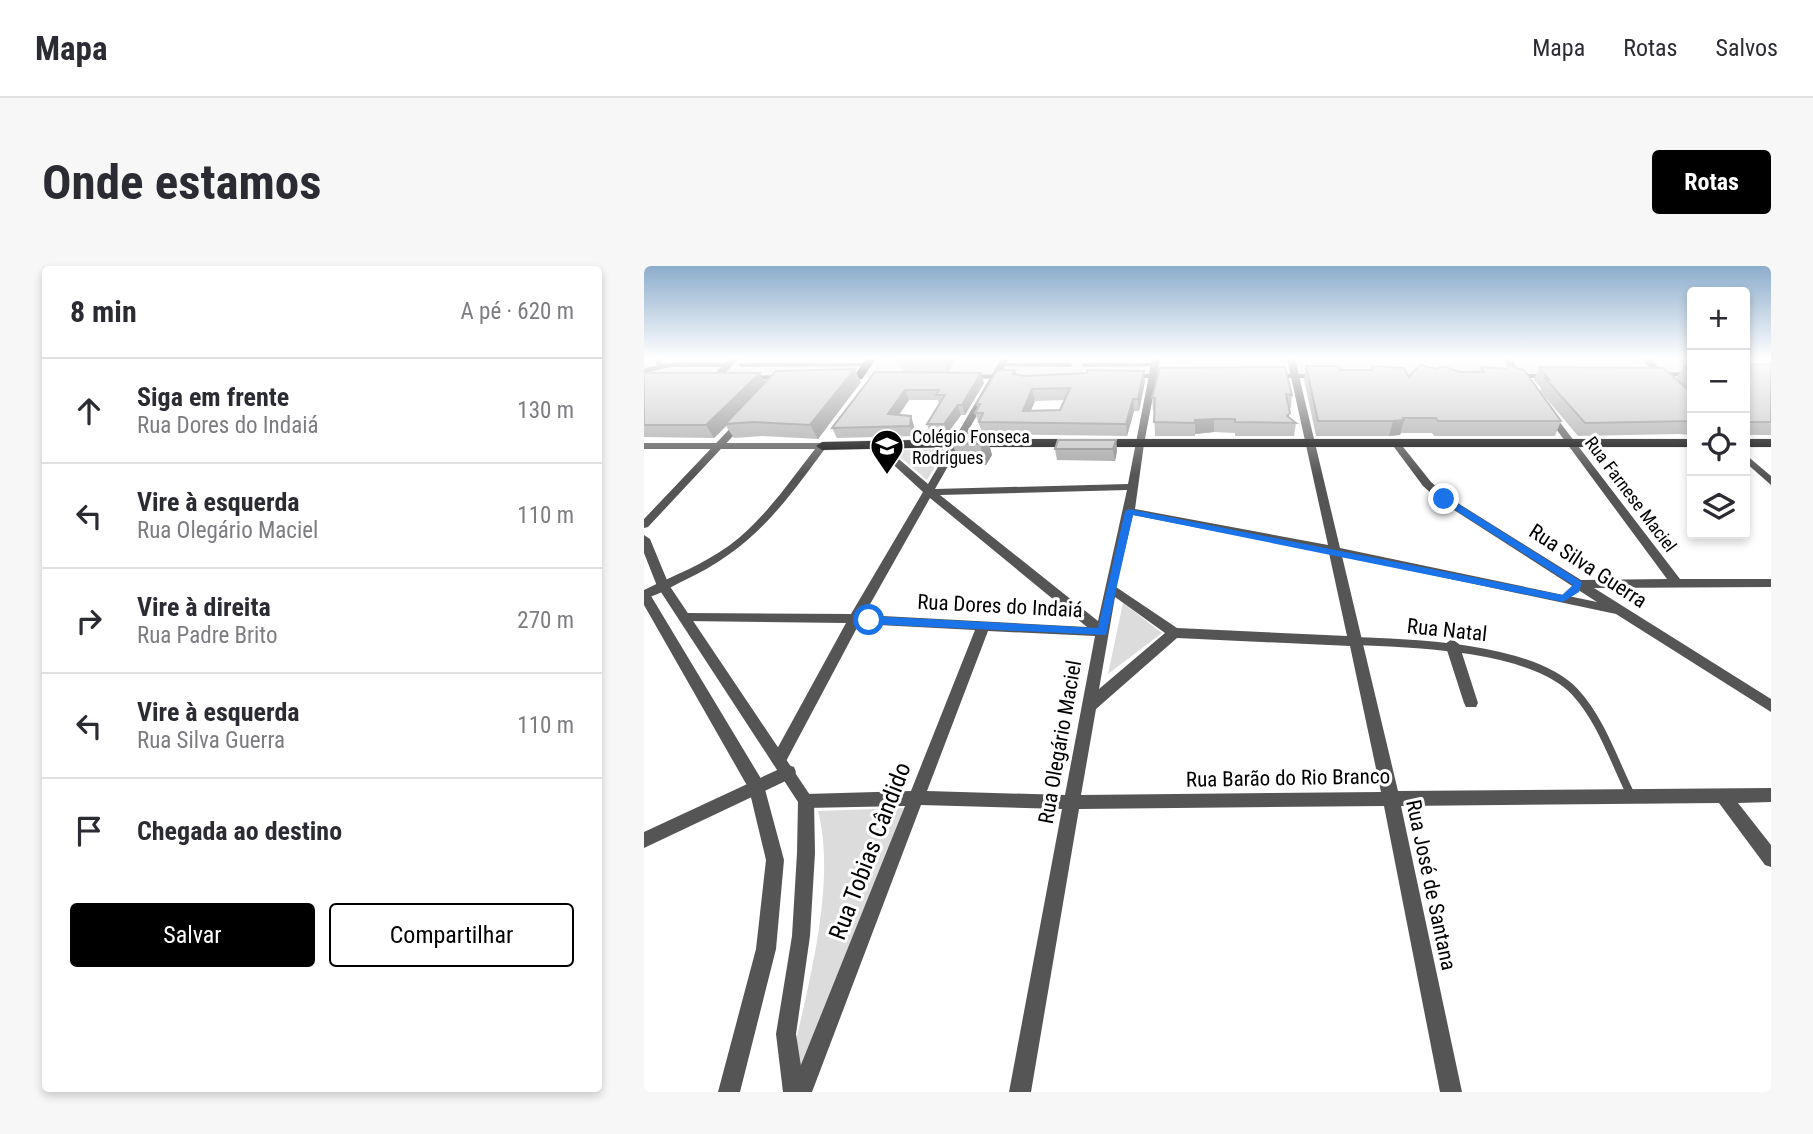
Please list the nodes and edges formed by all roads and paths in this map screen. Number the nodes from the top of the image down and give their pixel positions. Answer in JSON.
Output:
{"nodes":[{"id":1,"x":982,"y":398,"type":"edge"},
{"id":2,"x":1148,"y":398,"type":"edge"},
{"id":3,"x":1301,"y":398,"type":"edge"},
{"id":4,"x":1544,"y":408,"type":"edge"},
{"id":5,"x":749,"y":413,"type":"edge"},
{"id":6,"x":834,"y":430,"type":"edge"},
{"id":7,"x":957,"y":443,"type":"junction"},
{"id":8,"x":1572,"y":443,"type":"junction"},
{"id":9,"x":1687,"y":443,"type":"edge"},
{"id":10,"x":1750,"y":443,"type":"edge"},
{"id":11,"x":1771,"y":443,"type":"edge"},
{"id":12,"x":1139,"y":444,"type":"junction"},
{"id":13,"x":877,"y":445,"type":"junction"},
{"id":14,"x":1313,"y":445,"type":"junction"},
{"id":15,"x":1397,"y":445,"type":"junction"},
{"id":16,"x":644,"y":446,"type":"edge"},
{"id":17,"x":719,"y":446,"type":"junction"},
{"id":18,"x":822,"y":446,"type":"junction"},
{"id":19,"x":1750,"y":462,"type":"edge"},
{"id":20,"x":1771,"y":482,"type":"edge"},
{"id":21,"x":1133,"y":487,"type":"junction"},
{"id":22,"x":930,"y":492,"type":"junction"},
{"id":23,"x":1129,"y":511,"type":"junction"},
{"id":24,"x":644,"y":525,"type":"edge"},
{"id":25,"x":644,"y":539,"type":"edge"},
{"id":26,"x":1333,"y":550,"type":"junction"},
{"id":27,"x":1676,"y":583,"type":"junction"},
{"id":28,"x":1771,"y":583,"type":"edge"},
{"id":29,"x":1578,"y":584,"type":"junction"},
{"id":30,"x":663,"y":586,"type":"junction"},
{"id":31,"x":1110,"y":588,"type":"junction"},
{"id":32,"x":644,"y":595,"type":"edge"},
{"id":33,"x":1563,"y":599,"type":"junction"},
{"id":34,"x":1615,"y":610,"type":"junction"},
{"id":35,"x":685,"y":617,"type":"junction"},
{"id":36,"x":855,"y":619,"type":"junction"},
{"id":37,"x":983,"y":627,"type":"junction"},
{"id":38,"x":1102,"y":632,"type":"junction"},
{"id":39,"x":1174,"y":633,"type":"junction"},
{"id":40,"x":1355,"y":641,"type":"junction"},
{"id":41,"x":1452,"y":644,"type":"junction"},
{"id":42,"x":1471,"y":703,"type":"dead end"},
{"id":43,"x":1090,"y":705,"type":"junction"},
{"id":44,"x":1771,"y":706,"type":"edge"},
{"id":45,"x":784,"y":766,"type":"junction"},
{"id":46,"x":757,"y":787,"type":"junction"},
{"id":47,"x":1723,"y":795,"type":"junction"},
{"id":48,"x":1771,"y":795,"type":"edge"},
{"id":49,"x":1631,"y":796,"type":"junction"},
{"id":50,"x":917,"y":798,"type":"junction"},
{"id":51,"x":1391,"y":798,"type":"junction"},
{"id":52,"x":806,"y":801,"type":"junction"},
{"id":53,"x":1072,"y":802,"type":"junction"},
{"id":54,"x":644,"y":840,"type":"edge"},
{"id":55,"x":1771,"y":859,"type":"edge"},
{"id":56,"x":729,"y":1092,"type":"edge"},
{"id":57,"x":794,"y":1092,"type":"edge"},
{"id":58,"x":801,"y":1092,"type":"edge"},
{"id":59,"x":1020,"y":1092,"type":"edge"},
{"id":60,"x":1451,"y":1092,"type":"edge"}],
"edges":[{"from":1,"to":7,"type":"street"},
{"from":2,"to":12,"type":"street","name":"Rua Olegário Maciel"},
{"from":3,"to":14,"type":"street","name":"Rua José de Santana"},
{"from":4,"to":8,"type":"street","name":"Rua Farnese Maciel"},
{"from":5,"to":17,"type":"street"},
{"from":6,"to":18,"type":"main road"},
{"from":7,"to":12,"type":"main road"},
{"from":7,"to":13,"type":"main road"},
{"from":7,"to":22,"type":"street"},
{"from":8,"to":9,"type":"main road"},
{"from":8,"to":15,"type":"main road"},
{"from":8,"to":27,"type":"street","name":"Rua Farnese Maciel"},
{"from":10,"to":11,"type":"main road"},
{"from":12,"to":14,"type":"main road"},
{"from":12,"to":21,"type":"street","name":"Rua Olegário Maciel"},
{"from":13,"to":18,"type":"main road"},
{"from":13,"to":22,"type":"street"},
{"from":14,"to":15,"type":"main road"},
{"from":14,"to":26,"type":"street","name":"Rua José de Santana"},
{"from":15,"to":29,"type":"street","name":"Rua Silva Guerra"},
{"from":16,"to":17,"type":"street"},
{"from":17,"to":18,"type":"street"},
{"from":17,"to":24,"type":"street"},
{"from":18,"to":30,"type":"street"},
{"from":19,"to":20,"type":"street"},
{"from":21,"to":22,"type":"street"},
{"from":21,"to":23,"type":"street","name":"Rua Olegário Maciel"},
{"from":22,"to":36,"type":"street"},
{"from":22,"to":38,"type":"street"},
{"from":23,"to":26,"type":"street"},
{"from":23,"to":31,"type":"street","name":"Rua Olegário Maciel"},
{"from":25,"to":30,"type":"street"},
{"from":26,"to":33,"type":"street"},
{"from":26,"to":40,"type":"street","name":"Rua José de Santana"},
{"from":27,"to":28,"type":"street"},
{"from":27,"to":29,"type":"street"},
{"from":29,"to":33,"type":"street"},
{"from":29,"to":34,"type":"street","name":"Rua Silva Guerra"},
{"from":30,"to":32,"type":"street"},
{"from":30,"to":35,"type":"street"},
{"from":31,"to":38,"type":"street","name":"Rua Olegário Maciel"},
{"from":31,"to":39,"type":"street","name":"Rua Dores do Indaiá"},
{"from":32,"to":46,"type":"street"},
{"from":33,"to":34,"type":"street"},
{"from":34,"to":44,"type":"street","name":"Rua Silva Guerra"},
{"from":35,"to":36,"type":"street","name":"Rua Dores do Indaiá"},
{"from":35,"to":45,"type":"street"},
{"from":36,"to":37,"type":"street","name":"Rua Dores do Indaiá"},
{"from":36,"to":45,"type":"street"},
{"from":37,"to":38,"type":"street","name":"Rua Dores do Indaiá"},
{"from":37,"to":50,"type":"street","name":"Rua Tobias Cândido"},
{"from":38,"to":43,"type":"street","name":"Rua Olegário Maciel"},
{"from":39,"to":40,"type":"street"},
{"from":39,"to":43,"type":"street"},
{"from":40,"to":41,"type":"lane","name":"Rua Natal"},
{"from":40,"to":51,"type":"street","name":"Rua José de Santana"},
{"from":41,"to":42,"type":"street"},
{"from":41,"to":49,"type":"lane","name":"Rua Natal"},
{"from":43,"to":53,"type":"street","name":"Rua Olegário Maciel"},
{"from":45,"to":46,"type":"street"},
{"from":45,"to":52,"type":"street"},
{"from":46,"to":54,"type":"street"},
{"from":46,"to":56,"type":"street"},
{"from":47,"to":48,"type":"street","name":"Rua Barão do Rio Branco"},
{"from":47,"to":49,"type":"street","name":"Rua Barão do Rio Branco"},
{"from":47,"to":55,"type":"street"},
{"from":49,"to":51,"type":"street","name":"Rua Barão do Rio Branco"},
{"from":50,"to":52,"type":"street","name":"Rua Barão do Rio Branco"},
{"from":50,"to":53,"type":"street","name":"Rua Barão do Rio Branco"},
{"from":50,"to":58,"type":"street","name":"Rua Tobias Cândido"},
{"from":51,"to":53,"type":"street","name":"Rua Barão do Rio Branco"},
{"from":51,"to":60,"type":"street","name":"Rua José de Santana"},
{"from":52,"to":57,"type":"street"},
{"from":53,"to":59,"type":"street","name":"Rua Olegário Maciel"}]}
